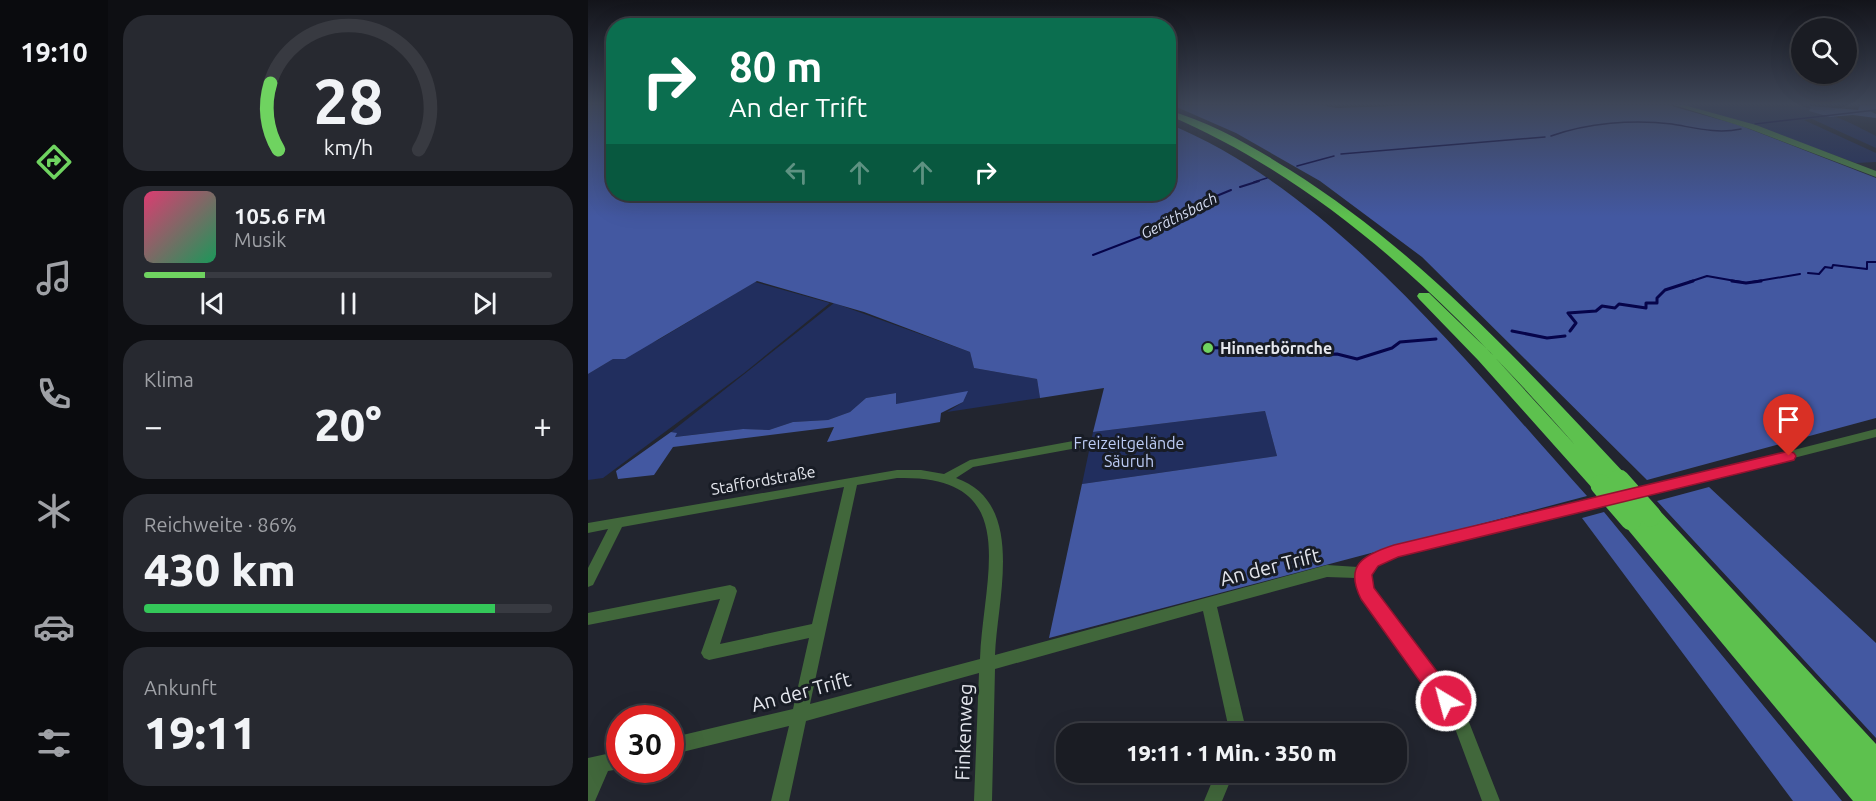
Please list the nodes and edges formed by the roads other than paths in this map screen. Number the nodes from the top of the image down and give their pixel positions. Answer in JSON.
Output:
{"nodes":[{"id":1,"x":1222,"y":142,"type":"edge"},
{"id":2,"x":1232,"y":142,"type":"edge"},
{"id":3,"x":1794,"y":142,"type":"edge"},
{"id":4,"x":1876,"y":174,"type":"edge"},
{"id":5,"x":1876,"y":434,"type":"edge"},
{"id":6,"x":1084,"y":443,"type":"dead end"},
{"id":7,"x":945,"y":479,"type":"junction"},
{"id":8,"x":852,"y":481,"type":"junction"},
{"id":9,"x":1610,"y":483,"type":"junction"},
{"id":10,"x":1641,"y":518,"type":"junction"},
{"id":11,"x":618,"y":523,"type":"junction"},
{"id":12,"x":588,"y":528,"type":"edge"},
{"id":13,"x":1363,"y":573,"type":"junction"},
{"id":14,"x":588,"y":581,"type":"edge"},
{"id":15,"x":1209,"y":604,"type":"junction"},
{"id":16,"x":588,"y":619,"type":"edge"},
{"id":17,"x":820,"y":629,"type":"junction"},
{"id":18,"x":987,"y":664,"type":"junction"},
{"id":19,"x":800,"y":715,"type":"junction"},
{"id":20,"x":1236,"y":723,"type":"edge"},
{"id":21,"x":684,"y":744,"type":"edge"},
{"id":22,"x":603,"y":764,"type":"edge"},
{"id":23,"x":1876,"y":766,"type":"edge"},
{"id":24,"x":1220,"y":783,"type":"edge"},
{"id":25,"x":588,"y":795,"type":"edge"},
{"id":26,"x":780,"y":801,"type":"edge"},
{"id":27,"x":983,"y":801,"type":"edge"},
{"id":28,"x":1213,"y":801,"type":"edge"},
{"id":29,"x":1491,"y":801,"type":"edge"},
{"id":30,"x":1874,"y":801,"type":"edge"}],
"edges":[{"from":1,"to":9,"type":"highway"},
{"from":2,"to":9,"type":"highway"},
{"from":3,"to":4,"type":"main road"},
{"from":5,"to":13,"type":"street"},
{"from":6,"to":7,"type":"street"},
{"from":7,"to":8,"type":"street","name":"Staffordstraße"},
{"from":7,"to":18,"type":"street","name":"Staffordstraße"},
{"from":8,"to":11,"type":"street","name":"Staffordstraße"},
{"from":8,"to":17,"type":"street"},
{"from":9,"to":10,"type":"highway","bridge":true},
{"from":10,"to":23,"type":"highway"},
{"from":10,"to":30,"type":"highway"},
{"from":11,"to":12,"type":"street","name":"Staffordstraße"},
{"from":11,"to":14,"type":"street"},
{"from":13,"to":15,"type":"street","name":"An der Trift"},
{"from":13,"to":29,"type":"street"},
{"from":15,"to":18,"type":"street","name":"An der Trift"},
{"from":15,"to":20,"type":"street"},
{"from":16,"to":17,"type":"street"},
{"from":17,"to":19,"type":"street"},
{"from":18,"to":19,"type":"street","name":"An der Trift"},
{"from":18,"to":27,"type":"street","name":"Finkenweg"},
{"from":19,"to":21,"type":"street","name":"An der Trift"},
{"from":19,"to":26,"type":"street"},
{"from":22,"to":25,"type":"street"},
{"from":24,"to":28,"type":"street"}]}
